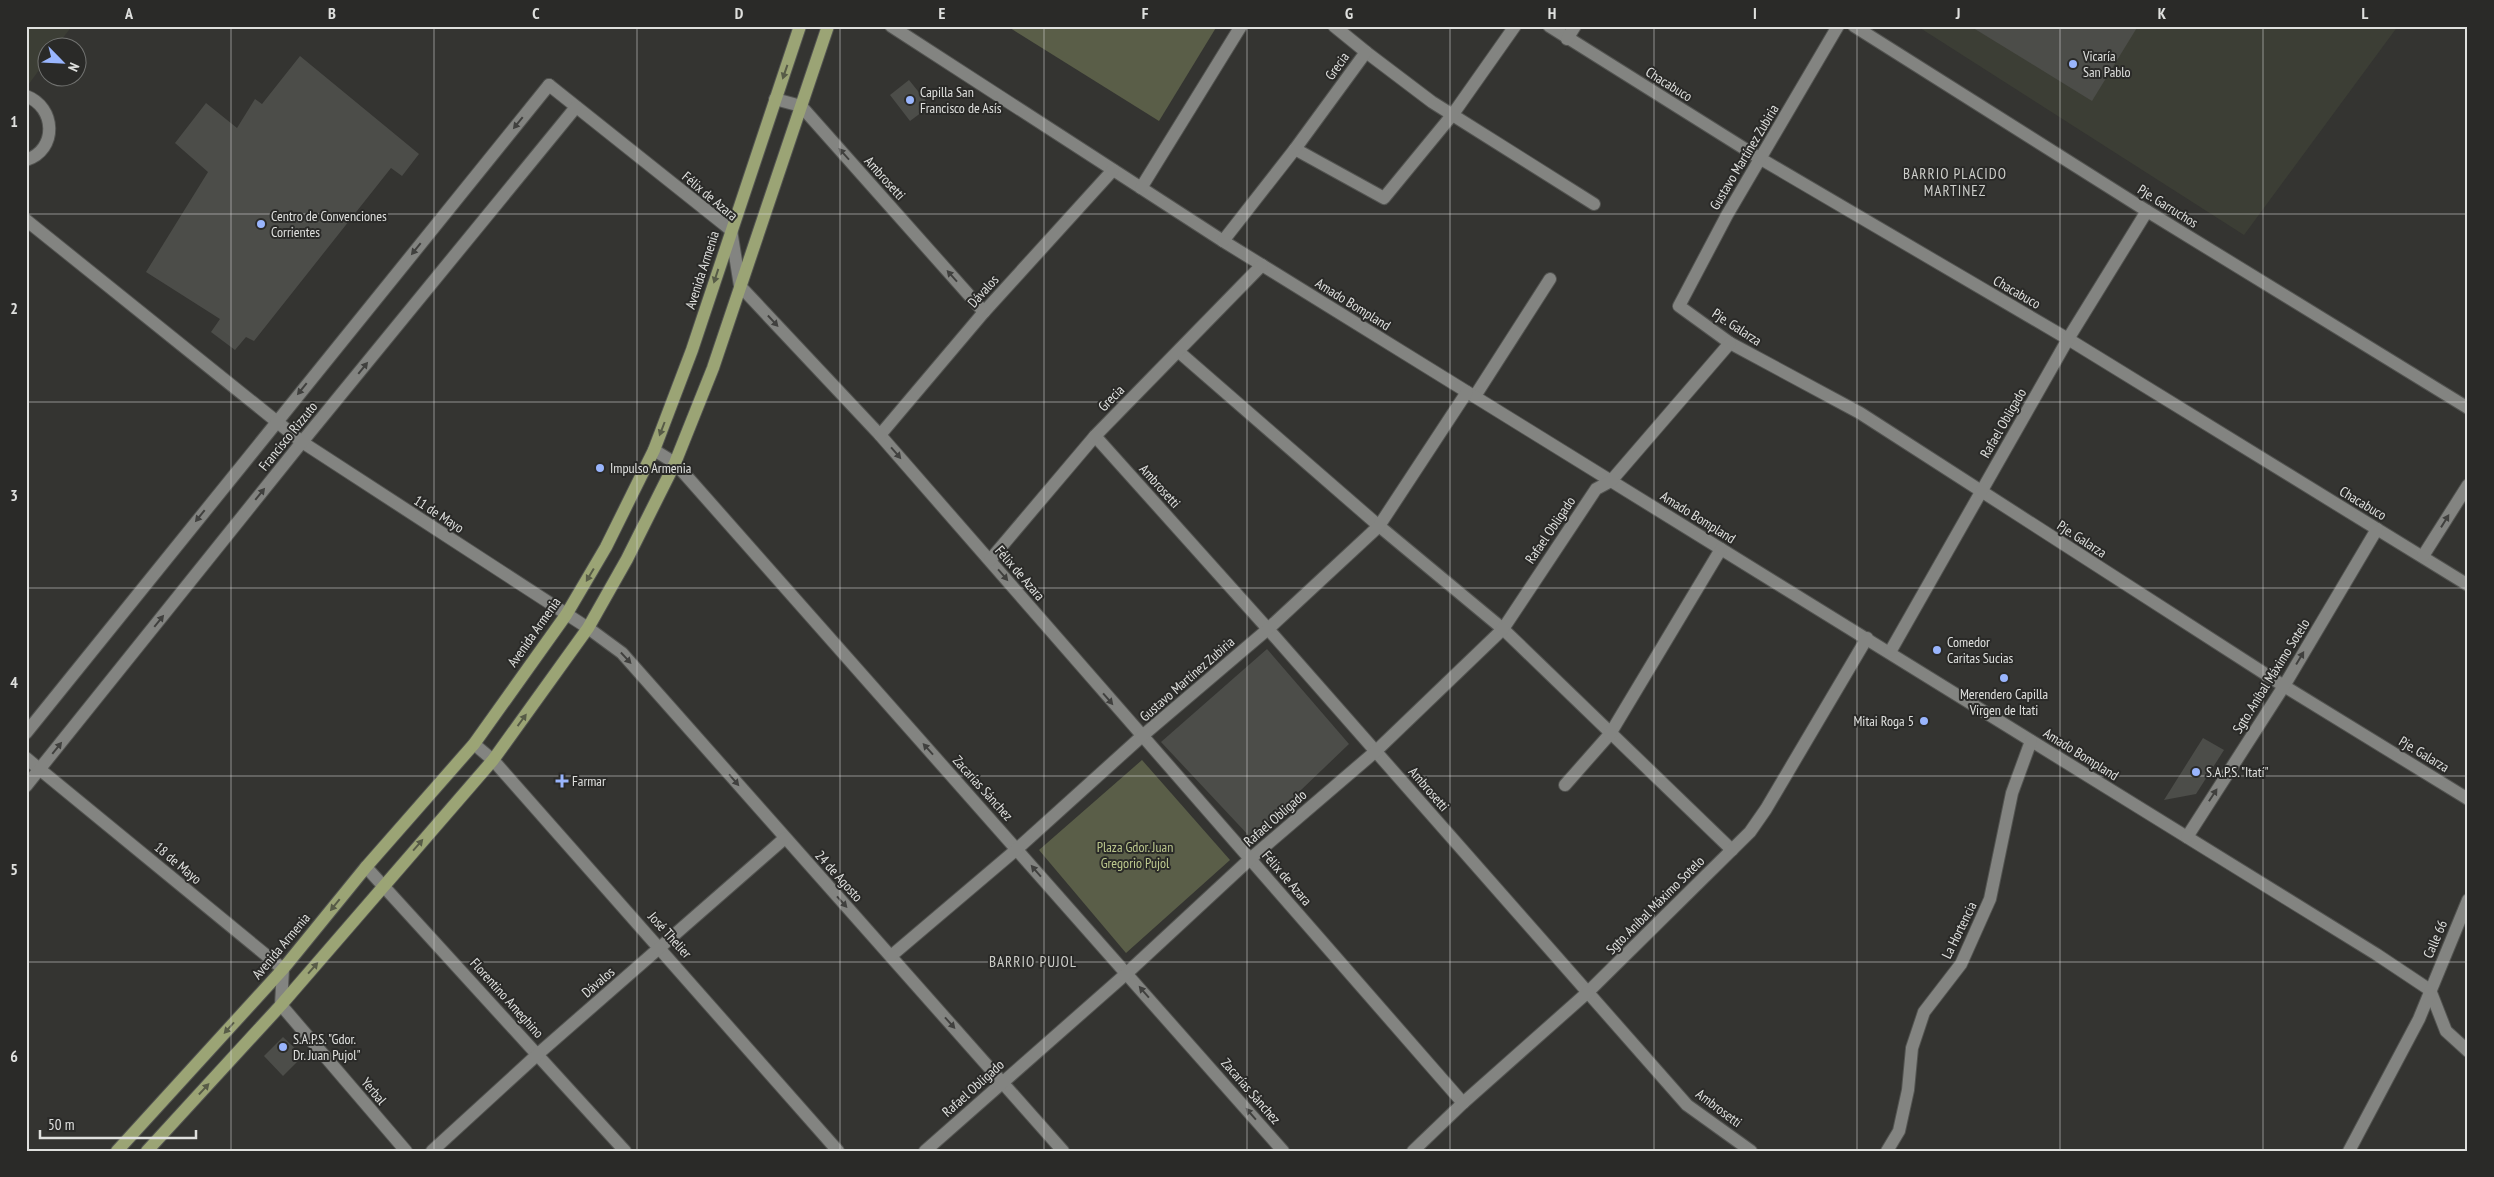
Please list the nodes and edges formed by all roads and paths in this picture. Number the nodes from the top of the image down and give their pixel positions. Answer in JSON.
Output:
{"nodes":[{"id":1,"x":800,"y":26,"type":"edge"},
{"id":2,"x":828,"y":26,"type":"edge"},
{"id":3,"x":891,"y":26,"type":"edge"},
{"id":4,"x":1241,"y":26,"type":"edge"},
{"id":5,"x":1334,"y":26,"type":"edge"},
{"id":6,"x":1516,"y":26,"type":"edge"},
{"id":7,"x":1550,"y":26,"type":"edge"},
{"id":8,"x":1575,"y":26,"type":"edge"},
{"id":9,"x":1838,"y":26,"type":"edge"},
{"id":10,"x":1854,"y":26,"type":"edge"},
{"id":11,"x":1567,"y":39,"type":"junction"},
{"id":12,"x":1366,"y":52,"type":"junction"},
{"id":13,"x":549,"y":85,"type":"joint"},
{"id":14,"x":26,"y":96,"type":"edge"},
{"id":15,"x":776,"y":99,"type":"junction"},
{"id":16,"x":801,"y":106,"type":"junction"},
{"id":17,"x":576,"y":108,"type":"junction"},
{"id":18,"x":1453,"y":114,"type":"junction"},
{"id":19,"x":1295,"y":149,"type":"junction"},
{"id":20,"x":1761,"y":159,"type":"junction"},
{"id":21,"x":26,"y":160,"type":"edge"},
{"id":22,"x":1113,"y":170,"type":"junction"},
{"id":23,"x":1141,"y":188,"type":"junction"},
{"id":24,"x":1594,"y":204,"type":"dead end"},
{"id":25,"x":2147,"y":211,"type":"junction"},
{"id":26,"x":26,"y":220,"type":"edge"},
{"id":27,"x":731,"y":230,"type":"junction"},
{"id":28,"x":1223,"y":241,"type":"junction"},
{"id":29,"x":1262,"y":265,"type":"junction"},
{"id":30,"x":1550,"y":279,"type":"dead end"},
{"id":31,"x":740,"y":286,"type":"junction"},
{"id":32,"x":1679,"y":306,"type":"joint"},
{"id":33,"x":984,"y":312,"type":"junction"},
{"id":34,"x":2068,"y":339,"type":"junction"},
{"id":35,"x":1730,"y":343,"type":"junction"},
{"id":36,"x":1179,"y":352,"type":"junction"},
{"id":37,"x":1471,"y":394,"type":"junction"},
{"id":38,"x":2468,"y":408,"type":"edge"},
{"id":39,"x":276,"y":421,"type":"junction"},
{"id":40,"x":880,"y":435,"type":"junction"},
{"id":41,"x":1094,"y":436,"type":"junction"},
{"id":42,"x":302,"y":442,"type":"junction"},
{"id":43,"x":654,"y":450,"type":"junction"},
{"id":44,"x":675,"y":463,"type":"junction"},
{"id":45,"x":1611,"y":481,"type":"junction"},
{"id":46,"x":2468,"y":485,"type":"edge"},
{"id":47,"x":1981,"y":492,"type":"junction"},
{"id":48,"x":1378,"y":526,"type":"junction"},
{"id":49,"x":2377,"y":529,"type":"junction"},
{"id":50,"x":1721,"y":549,"type":"junction"},
{"id":51,"x":2423,"y":556,"type":"junction"},
{"id":52,"x":990,"y":560,"type":"junction"},
{"id":53,"x":2468,"y":585,"type":"edge"},
{"id":54,"x":566,"y":615,"type":"junction"},
{"id":55,"x":588,"y":628,"type":"junction"},
{"id":56,"x":1268,"y":629,"type":"junction"},
{"id":57,"x":1503,"y":629,"type":"junction"},
{"id":58,"x":1867,"y":638,"type":"junction"},
{"id":59,"x":1890,"y":652,"type":"junction"},
{"id":60,"x":2284,"y":686,"type":"junction"},
{"id":61,"x":26,"y":733,"type":"edge"},
{"id":62,"x":1610,"y":734,"type":"junction"},
{"id":63,"x":1141,"y":737,"type":"junction"},
{"id":64,"x":2031,"y":741,"type":"junction"},
{"id":65,"x":474,"y":744,"type":"junction"},
{"id":66,"x":1376,"y":751,"type":"junction"},
{"id":67,"x":26,"y":758,"type":"edge"},
{"id":68,"x":493,"y":760,"type":"junction"},
{"id":69,"x":40,"y":769,"type":"junction"},
{"id":70,"x":1565,"y":784,"type":"dead end"},
{"id":71,"x":26,"y":786,"type":"edge"},
{"id":72,"x":2468,"y":798,"type":"edge"},
{"id":73,"x":2187,"y":836,"type":"junction"},
{"id":74,"x":785,"y":838,"type":"junction"},
{"id":75,"x":1017,"y":849,"type":"junction"},
{"id":76,"x":1732,"y":850,"type":"junction"},
{"id":77,"x":1250,"y":859,"type":"junction"},
{"id":78,"x":366,"y":867,"type":"junction"},
{"id":79,"x":384,"y":885,"type":"junction"},
{"id":80,"x":2468,"y":900,"type":"edge"},
{"id":81,"x":661,"y":948,"type":"junction"},
{"id":82,"x":891,"y":956,"type":"junction"},
{"id":83,"x":283,"y":969,"type":"junction"},
{"id":84,"x":1127,"y":973,"type":"junction"},
{"id":85,"x":2430,"y":990,"type":"junction"},
{"id":86,"x":1588,"y":992,"type":"junction"},
{"id":87,"x":281,"y":1005,"type":"junction"},
{"id":88,"x":2468,"y":1051,"type":"edge"},
{"id":89,"x":538,"y":1054,"type":"junction"},
{"id":90,"x":1002,"y":1082,"type":"junction"},
{"id":91,"x":1463,"y":1103,"type":"junction"},
{"id":92,"x":117,"y":1151,"type":"edge"},
{"id":93,"x":147,"y":1151,"type":"edge"},
{"id":94,"x":406,"y":1151,"type":"edge"},
{"id":95,"x":432,"y":1151,"type":"edge"},
{"id":96,"x":625,"y":1151,"type":"edge"},
{"id":97,"x":838,"y":1151,"type":"edge"},
{"id":98,"x":925,"y":1151,"type":"edge"},
{"id":99,"x":1063,"y":1151,"type":"edge"},
{"id":100,"x":1284,"y":1151,"type":"edge"},
{"id":101,"x":1413,"y":1151,"type":"edge"},
{"id":102,"x":1751,"y":1151,"type":"edge"},
{"id":103,"x":1887,"y":1151,"type":"edge"},
{"id":104,"x":2349,"y":1151,"type":"edge"}],
"edges":[{"from":1,"to":15,"type":"main road","name":"Avenida Armenia","one_way":true},
{"from":2,"to":16,"type":"main road"},
{"from":3,"to":22,"type":"street","name":"Amado Bompland"},
{"from":4,"to":23,"type":"street"},
{"from":5,"to":12,"type":"street"},
{"from":6,"to":18,"type":"street"},
{"from":7,"to":11,"type":"street","name":"Chacabuco"},
{"from":8,"to":11,"type":"street"},
{"from":9,"to":20,"type":"street","name":"Gustavo Martínez Zubiria"},
{"from":10,"to":25,"type":"street","name":"Pje. Garruchos"},
{"from":11,"to":20,"type":"street","name":"Chacabuco"},
{"from":12,"to":18,"type":"street"},
{"from":12,"to":19,"type":"street","name":"Grecia"},
{"from":13,"to":17,"type":"street","name":"Félix de Azara"},
{"from":13,"to":39,"type":"street","name":"Francisco Rizzuto","one_way":true},
{"from":14,"to":21,"type":"street"},
{"from":15,"to":16,"type":"street"},
{"from":15,"to":27,"type":"main road","name":"Avenida Armenia"},
{"from":16,"to":31,"type":"main road"},
{"from":33,"to":16,"type":"street","name":"Ambrosetti","one_way":true},
{"from":17,"to":27,"type":"street","name":"Félix de Azara"},
{"from":42,"to":17,"type":"street","name":"Francisco Rizzuto","one_way":true},
{"from":18,"to":19,"type":"street"},
{"from":18,"to":24,"type":"street"},
{"from":19,"to":28,"type":"street","name":"Grecia"},
{"from":20,"to":32,"type":"street","name":"Gustavo Martínez Zubiria"},
{"from":20,"to":34,"type":"street","name":"Chacabuco"},
{"from":22,"to":23,"type":"street","name":"Amado Bompland"},
{"from":22,"to":33,"type":"street","name":"Dávalos"},
{"from":23,"to":28,"type":"street","name":"Amado Bompland"},
{"from":25,"to":34,"type":"street","name":"Rafael Obligado"},
{"from":25,"to":38,"type":"street","name":"Pje. Garruchos"},
{"from":26,"to":39,"type":"street","name":"11 de Mayo"},
{"from":27,"to":31,"type":"street","name":"Félix de Azara"},
{"from":27,"to":43,"type":"main road","name":"Avenida Armenia","one_way":true},
{"from":28,"to":29,"type":"street","name":"Amado Bompland"},
{"from":29,"to":36,"type":"street","name":"Grecia"},
{"from":29,"to":37,"type":"street","name":"Amado Bompland"},
{"from":30,"to":37,"type":"street","name":"Gustavo Martínez Zubiria"},
{"from":31,"to":40,"type":"street","name":"Félix de Azara","one_way":true},
{"from":31,"to":44,"type":"main road"},
{"from":32,"to":35,"type":"street","name":"Pje. Galarza"},
{"from":33,"to":40,"type":"street","name":"Dávalos"},
{"from":34,"to":47,"type":"street","name":"Rafael Obligado"},
{"from":34,"to":49,"type":"street","name":"Chacabuco"},
{"from":35,"to":45,"type":"street"},
{"from":35,"to":47,"type":"street","name":"Pje. Galarza"},
{"from":36,"to":41,"type":"street","name":"Grecia"},
{"from":36,"to":48,"type":"street"},
{"from":37,"to":45,"type":"street","name":"Amado Bompland"},
{"from":37,"to":48,"type":"street","name":"Gustavo Martínez Zubiria"},
{"from":39,"to":42,"type":"street","name":"11 de Mayo"},
{"from":39,"to":61,"type":"street","name":"Francisco Rizzuto","one_way":true},
{"from":40,"to":52,"type":"street","name":"Félix de Azara","one_way":true},
{"from":41,"to":52,"type":"street","name":"Grecia"},
{"from":41,"to":56,"type":"street","name":"Ambrosetti"},
{"from":42,"to":54,"type":"street","name":"11 de Mayo"},
{"from":69,"to":42,"type":"street","name":"Francisco Rizzuto","one_way":true},
{"from":43,"to":44,"type":"street","name":"Zacarías Sánchez"},
{"from":43,"to":54,"type":"main road","name":"Avenida Armenia","one_way":true},
{"from":44,"to":55,"type":"main road"},
{"from":75,"to":44,"type":"street","name":"Zacarías Sánchez","one_way":true},
{"from":45,"to":50,"type":"street","name":"Amado Bompland"},
{"from":45,"to":57,"type":"street","name":"Rafael Obligado"},
{"from":51,"to":46,"type":"street","one_way":true},
{"from":47,"to":59,"type":"street","name":"Rafael Obligado"},
{"from":47,"to":60,"type":"street","name":"Pje. Galarza"},
{"from":48,"to":56,"type":"street","name":"Gustavo Martínez Zubiria"},
{"from":48,"to":57,"type":"street"},
{"from":49,"to":51,"type":"street","name":"Chacabuco"},
{"from":60,"to":49,"type":"street","name":"Sgto. Aníbal Máximo Sotelo","one_way":true},
{"from":50,"to":58,"type":"street","name":"Amado Bompland"},
{"from":50,"to":62,"type":"street"},
{"from":51,"to":53,"type":"street","name":"Chacabuco"},
{"from":52,"to":63,"type":"street","name":"Félix de Azara","one_way":true},
{"from":54,"to":55,"type":"street","name":"11 de Mayo"},
{"from":54,"to":65,"type":"main road","name":"Avenida Armenia"},
{"from":68,"to":55,"type":"main road","one_way":true},
{"from":55,"to":74,"type":"street","name":"24 de Agosto","one_way":true},
{"from":56,"to":63,"type":"street","name":"Gustavo Martínez Zubiria"},
{"from":56,"to":66,"type":"street","name":"Ambrosetti"},
{"from":57,"to":62,"type":"street"},
{"from":57,"to":66,"type":"street","name":"Rafael Obligado"},
{"from":58,"to":59,"type":"street","name":"Amado Bompland"},
{"from":58,"to":76,"type":"street","name":"Sgto. Aníbal Máximo Sotelo"},
{"from":59,"to":64,"type":"street","name":"Amado Bompland"},
{"from":60,"to":72,"type":"street","name":"Pje. Galarza"},
{"from":73,"to":60,"type":"street","name":"Sgto. Aníbal Máximo Sotelo","one_way":true},
{"from":62,"to":70,"type":"street"},
{"from":62,"to":76,"type":"street"},
{"from":63,"to":75,"type":"street","name":"Gustavo Martínez Zubiria"},
{"from":63,"to":77,"type":"street","name":"Félix de Azara"},
{"from":64,"to":73,"type":"street","name":"Amado Bompland"},
{"from":64,"to":103,"type":"street","name":"La Hortencia"},
{"from":65,"to":68,"type":"street","name":"José Thelier"},
{"from":65,"to":78,"type":"main road","name":"Avenida Armenia"},
{"from":66,"to":77,"type":"street","name":"Rafael Obligado"},
{"from":66,"to":86,"type":"street","name":"Ambrosetti"},
{"from":67,"to":69,"type":"street","name":"18 de Mayo"},
{"from":79,"to":68,"type":"main road","one_way":true},
{"from":68,"to":81,"type":"street","name":"José Thelier"},
{"from":69,"to":71,"type":"street","name":"Francisco Rizzuto"},
{"from":69,"to":83,"type":"street","name":"18 de Mayo"},
{"from":73,"to":85,"type":"street","name":"Amado Bompland"},
{"from":74,"to":81,"type":"street","name":"Dávalos"},
{"from":74,"to":82,"type":"street","name":"24 de Agosto","one_way":true},
{"from":75,"to":82,"type":"street","name":"Gustavo Martínez Zubiria"},
{"from":84,"to":75,"type":"street","name":"Zacarías Sánchez","one_way":true},
{"from":76,"to":86,"type":"street","name":"Sgto. Aníbal Máximo Sotelo"},
{"from":77,"to":84,"type":"street","name":"Rafael Obligado"},
{"from":77,"to":91,"type":"street","name":"Félix de Azara"},
{"from":78,"to":79,"type":"street","name":"Florentino Ameghino"},
{"from":78,"to":83,"type":"main road","name":"Avenida Armenia","one_way":true},
{"from":87,"to":79,"type":"main road","one_way":true},
{"from":79,"to":89,"type":"street","name":"Florentino Ameghino"},
{"from":80,"to":85,"type":"street","name":"Calle 66"},
{"from":81,"to":89,"type":"street","name":"Dávalos"},
{"from":81,"to":97,"type":"street","name":"José Thelier"},
{"from":82,"to":90,"type":"street","name":"24 de Agosto","one_way":true},
{"from":83,"to":87,"type":"street"},
{"from":83,"to":92,"type":"main road","name":"Avenida Armenia","one_way":true},
{"from":84,"to":90,"type":"street","name":"Rafael Obligado"},
{"from":100,"to":84,"type":"street","name":"Zacarías Sánchez","one_way":true},
{"from":85,"to":88,"type":"street"},
{"from":85,"to":104,"type":"street","name":"Calle 66"},
{"from":86,"to":91,"type":"street","name":"Sgto. Aníbal Máximo Sotelo"},
{"from":86,"to":102,"type":"street","name":"Ambrosetti"},
{"from":93,"to":87,"type":"main road","one_way":true},
{"from":87,"to":94,"type":"street","name":"Yerbal"},
{"from":89,"to":95,"type":"street","name":"Dávalos"},
{"from":89,"to":96,"type":"street","name":"Florentino Ameghino"},
{"from":90,"to":98,"type":"street","name":"Rafael Obligado"},
{"from":90,"to":99,"type":"street","name":"24 de Agosto"},
{"from":91,"to":101,"type":"street","name":"Sgto. Aníbal Máximo Sotelo"}]}
